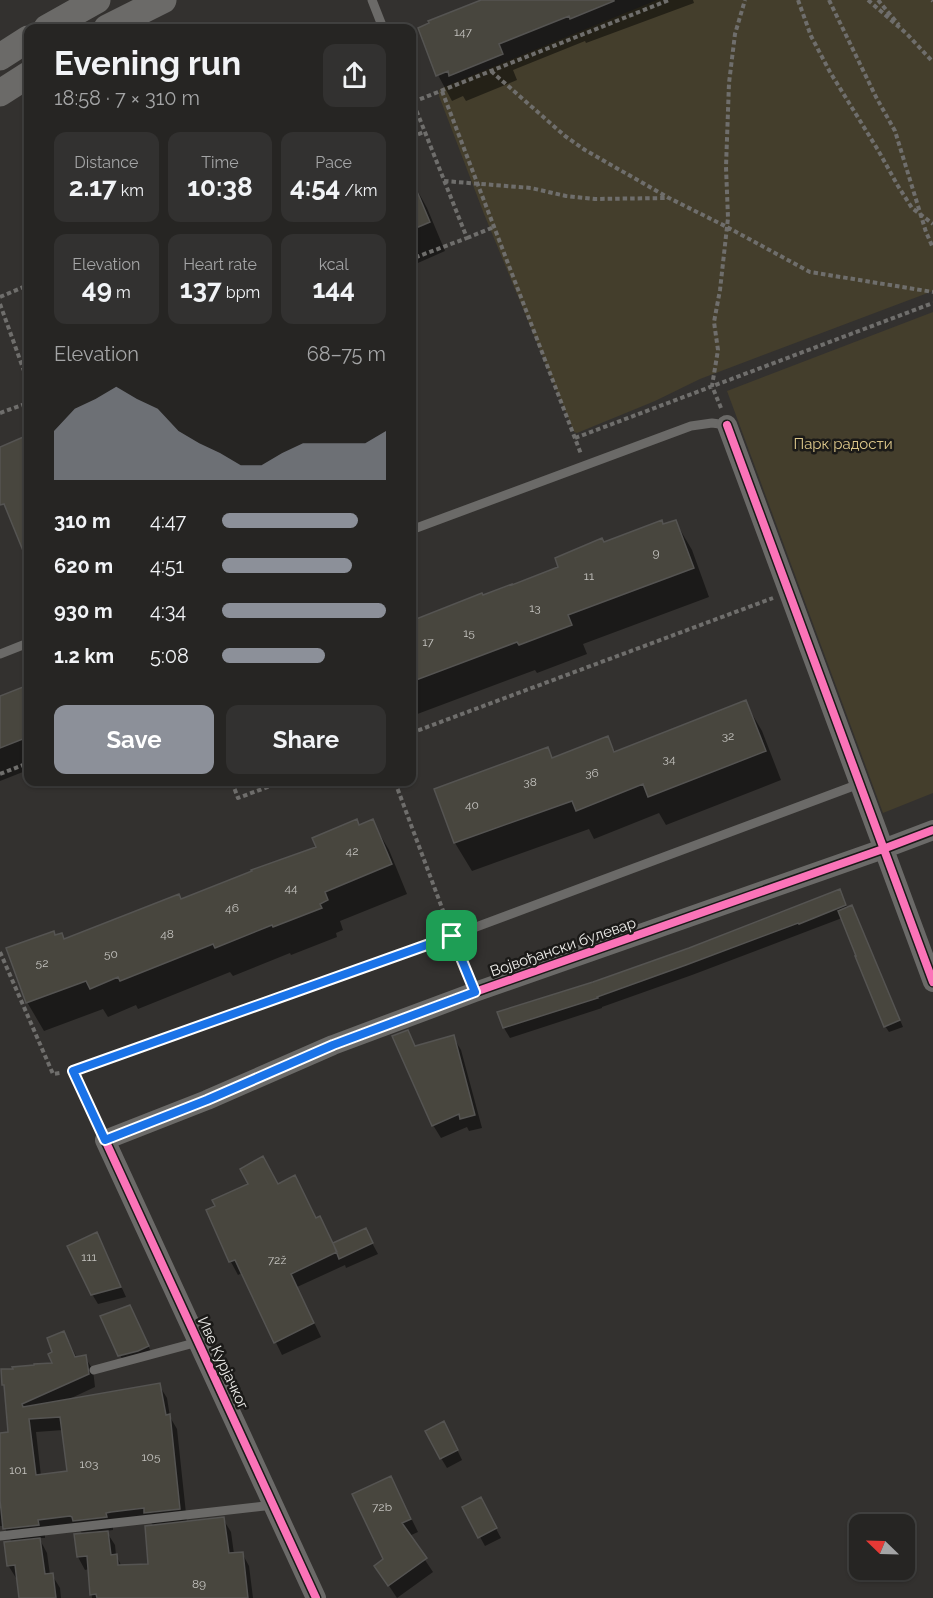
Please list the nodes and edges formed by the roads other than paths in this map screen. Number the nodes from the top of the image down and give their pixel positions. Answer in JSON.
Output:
{"nodes":[{"id":1,"x":97,"y":0,"type":"edge"},
{"id":2,"x":163,"y":0,"type":"edge"},
{"id":3,"x":372,"y":0,"type":"edge"},
{"id":4,"x":54,"y":24,"type":"edge"},
{"id":5,"x":114,"y":24,"type":"edge"},
{"id":6,"x":381,"y":24,"type":"edge"},
{"id":7,"x":24,"y":42,"type":"edge"},
{"id":8,"x":0,"y":57,"type":"edge"},
{"id":9,"x":24,"y":78,"type":"edge"},
{"id":10,"x":0,"y":93,"type":"edge"},
{"id":11,"x":727,"y":425,"type":"joint"},
{"id":12,"x":416,"y":528,"type":"edge"},
{"id":13,"x":24,"y":645,"type":"edge"},
{"id":14,"x":0,"y":654,"type":"edge"},
{"id":15,"x":859,"y":784,"type":"junction"},
{"id":16,"x":933,"y":830,"type":"edge"},
{"id":17,"x":883,"y":849,"type":"junction"},
{"id":18,"x":452,"y":936,"type":"junction"},
{"id":19,"x":933,"y":982,"type":"edge"},
{"id":20,"x":475,"y":992,"type":"junction"},
{"id":21,"x":105,"y":1140,"type":"junction"},
{"id":22,"x":198,"y":1342,"type":"junction"},
{"id":23,"x":94,"y":1370,"type":"dead end"},
{"id":24,"x":273,"y":1505,"type":"junction"},
{"id":25,"x":0,"y":1536,"type":"edge"},
{"id":26,"x":315,"y":1598,"type":"edge"}],
"edges":[{"from":1,"to":4,"type":"main road"},
{"from":2,"to":5,"type":"main road"},
{"from":3,"to":6,"type":"lane"},
{"from":7,"to":8,"type":"main road"},
{"from":9,"to":10,"type":"main road"},
{"from":11,"to":12,"type":"lane"},
{"from":11,"to":15,"type":"street"},
{"from":13,"to":14,"type":"lane"},
{"from":15,"to":17,"type":"street"},
{"from":15,"to":18,"type":"lane"},
{"from":16,"to":17,"type":"street","name":"Војвођански булевар"},
{"from":17,"to":19,"type":"street"},
{"from":17,"to":20,"type":"street","name":"Војвођански булевар"},
{"from":18,"to":20,"type":"lane"},
{"from":18,"to":21,"type":"lane"},
{"from":20,"to":21,"type":"street","name":"Војвођански булевар"},
{"from":21,"to":22,"type":"street","name":"Иве Курјачког"},
{"from":22,"to":23,"type":"lane"},
{"from":22,"to":24,"type":"street","name":"Иве Курјачког"},
{"from":24,"to":25,"type":"lane"},
{"from":24,"to":26,"type":"street","name":"Иве Курјачког"}]}
